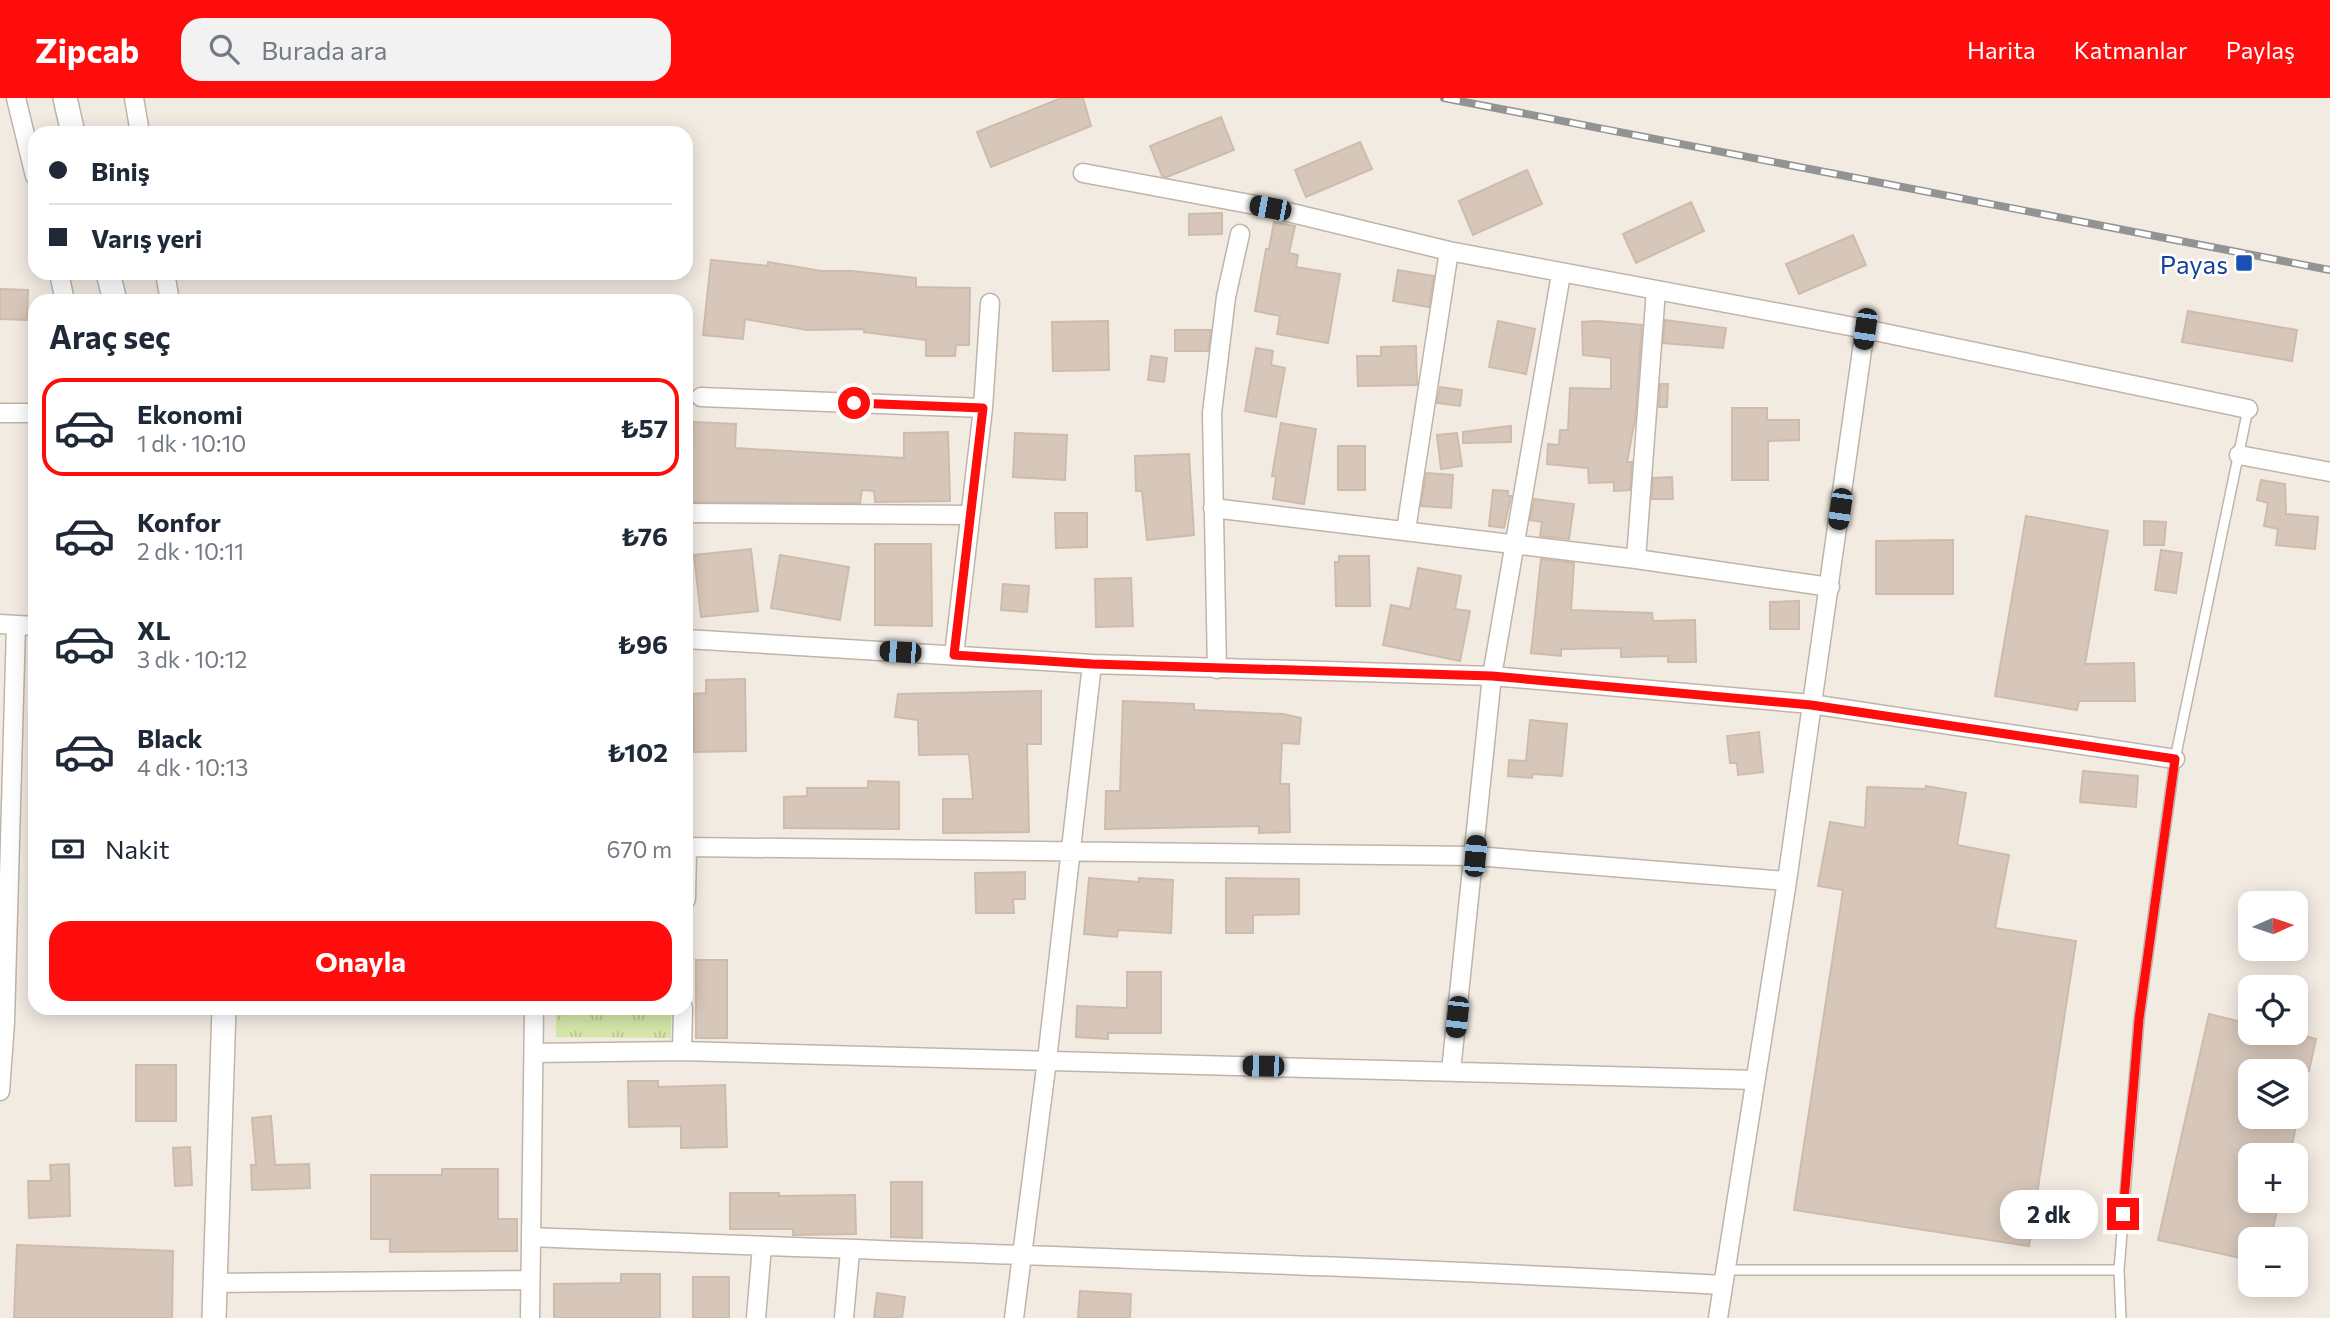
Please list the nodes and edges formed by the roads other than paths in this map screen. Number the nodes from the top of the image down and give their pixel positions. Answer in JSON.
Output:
{"nodes":[{"id":1,"x":16,"y":98,"type":"edge"},
{"id":2,"x":65,"y":98,"type":"edge"},
{"id":3,"x":134,"y":98,"type":"edge"},
{"id":4,"x":72,"y":126,"type":"edge"},
{"id":5,"x":139,"y":126,"type":"edge"},
{"id":6,"x":28,"y":147,"type":"edge"},
{"id":7,"x":1083,"y":173,"type":"dead end"},
{"id":8,"x":1240,"y":233,"type":"dead end"},
{"id":9,"x":1449,"y":251,"type":"junction"},
{"id":10,"x":1561,"y":274,"type":"junction"},
{"id":11,"x":1656,"y":290,"type":"junction"},
{"id":12,"x":990,"y":303,"type":"dead end"},
{"id":13,"x":1865,"y":329,"type":"junction"},
{"id":14,"x":701,"y":397,"type":"dead end"},
{"id":15,"x":983,"y":408,"type":"junction"},
{"id":16,"x":2248,"y":409,"type":"joint"},
{"id":17,"x":0,"y":413,"type":"edge"},
{"id":18,"x":28,"y":414,"type":"edge"},
{"id":19,"x":2239,"y":454,"type":"junction"},
{"id":20,"x":2330,"y":472,"type":"edge"},
{"id":21,"x":1213,"y":508,"type":"junction"},
{"id":22,"x":693,"y":513,"type":"edge"},
{"id":23,"x":970,"y":515,"type":"junction"},
{"id":24,"x":1406,"y":530,"type":"junction"},
{"id":25,"x":1514,"y":542,"type":"junction"},
{"id":26,"x":1636,"y":559,"type":"junction"},
{"id":27,"x":1830,"y":587,"type":"junction"},
{"id":28,"x":8,"y":624,"type":"edge"},
{"id":29,"x":28,"y":625,"type":"edge"},
{"id":30,"x":693,"y":639,"type":"edge"},
{"id":31,"x":954,"y":655,"type":"junction"},
{"id":32,"x":1092,"y":664,"type":"junction"},
{"id":33,"x":1217,"y":668,"type":"junction"},
{"id":34,"x":1492,"y":676,"type":"junction"},
{"id":35,"x":1811,"y":705,"type":"junction"},
{"id":36,"x":2175,"y":759,"type":"junction"},
{"id":37,"x":693,"y":847,"type":"edge"},
{"id":38,"x":1071,"y":849,"type":"junction"},
{"id":39,"x":1475,"y":856,"type":"junction"},
{"id":40,"x":1787,"y":881,"type":"junction"},
{"id":41,"x":224,"y":1015,"type":"edge"},
{"id":42,"x":534,"y":1015,"type":"edge"},
{"id":43,"x":683,"y":1015,"type":"edge"},
{"id":44,"x":3,"y":1022,"type":"edge"},
{"id":45,"x":682,"y":1051,"type":"junction"},
{"id":46,"x":534,"y":1053,"type":"junction"},
{"id":47,"x":1047,"y":1060,"type":"junction"},
{"id":48,"x":1451,"y":1071,"type":"junction"},
{"id":49,"x":1755,"y":1080,"type":"junction"},
{"id":50,"x":0,"y":1091,"type":"edge"},
{"id":51,"x":531,"y":1237,"type":"junction"},
{"id":52,"x":762,"y":1247,"type":"junction"},
{"id":53,"x":850,"y":1251,"type":"junction"},
{"id":54,"x":1021,"y":1256,"type":"junction"},
{"id":55,"x":2119,"y":1270,"type":"junction"},
{"id":56,"x":1724,"y":1278,"type":"junction"},
{"id":57,"x":529,"y":1280,"type":"junction"},
{"id":58,"x":214,"y":1283,"type":"junction"},
{"id":59,"x":214,"y":1318,"type":"edge"},
{"id":60,"x":530,"y":1318,"type":"edge"},
{"id":61,"x":755,"y":1318,"type":"edge"},
{"id":62,"x":844,"y":1318,"type":"edge"},
{"id":63,"x":1014,"y":1318,"type":"edge"},
{"id":64,"x":1718,"y":1318,"type":"edge"},
{"id":65,"x":2121,"y":1318,"type":"edge"}],
"edges":[{"from":1,"to":6,"type":"street"},
{"from":2,"to":4,"type":"street"},
{"from":3,"to":5,"type":"street"},
{"from":7,"to":9,"type":"street"},
{"from":8,"to":21,"type":"street"},
{"from":9,"to":10,"type":"street"},
{"from":9,"to":24,"type":"street"},
{"from":10,"to":11,"type":"street"},
{"from":10,"to":25,"type":"street"},
{"from":11,"to":13,"type":"street"},
{"from":11,"to":26,"type":"street"},
{"from":12,"to":15,"type":"street"},
{"from":13,"to":16,"type":"street"},
{"from":13,"to":27,"type":"street"},
{"from":14,"to":15,"type":"street"},
{"from":15,"to":23,"type":"street"},
{"from":16,"to":19,"type":"lane"},
{"from":17,"to":18,"type":"street"},
{"from":19,"to":20,"type":"street"},
{"from":19,"to":36,"type":"lane"},
{"from":21,"to":24,"type":"street"},
{"from":21,"to":33,"type":"street"},
{"from":22,"to":23,"type":"street"},
{"from":23,"to":31,"type":"street"},
{"from":24,"to":25,"type":"street"},
{"from":25,"to":26,"type":"street"},
{"from":25,"to":34,"type":"street"},
{"from":26,"to":27,"type":"street"},
{"from":27,"to":35,"type":"street"},
{"from":28,"to":29,"type":"street"},
{"from":28,"to":44,"type":"street"},
{"from":30,"to":31,"type":"street"},
{"from":31,"to":32,"type":"street"},
{"from":32,"to":33,"type":"street"},
{"from":32,"to":38,"type":"street"},
{"from":33,"to":34,"type":"street"},
{"from":34,"to":35,"type":"street"},
{"from":34,"to":39,"type":"street"},
{"from":35,"to":36,"type":"street"},
{"from":35,"to":40,"type":"street"},
{"from":36,"to":55,"type":"lane"},
{"from":37,"to":38,"type":"street"},
{"from":38,"to":39,"type":"street"},
{"from":38,"to":47,"type":"street"},
{"from":39,"to":40,"type":"street"},
{"from":39,"to":48,"type":"street"},
{"from":40,"to":49,"type":"street"},
{"from":41,"to":58,"type":"street"},
{"from":42,"to":46,"type":"street"},
{"from":43,"to":45,"type":"street"},
{"from":44,"to":50,"type":"street"},
{"from":45,"to":46,"type":"street"},
{"from":45,"to":47,"type":"street"},
{"from":46,"to":51,"type":"street"},
{"from":47,"to":48,"type":"street"},
{"from":47,"to":54,"type":"street"},
{"from":48,"to":49,"type":"street"},
{"from":49,"to":56,"type":"street"},
{"from":51,"to":52,"type":"street"},
{"from":51,"to":57,"type":"street"},
{"from":52,"to":53,"type":"street"},
{"from":52,"to":61,"type":"street"},
{"from":53,"to":54,"type":"street"},
{"from":53,"to":62,"type":"street"},
{"from":54,"to":56,"type":"street"},
{"from":54,"to":63,"type":"street"},
{"from":55,"to":56,"type":"lane"},
{"from":55,"to":65,"type":"lane"},
{"from":56,"to":64,"type":"street"},
{"from":57,"to":58,"type":"street"},
{"from":57,"to":60,"type":"street"},
{"from":58,"to":59,"type":"street"}]}
